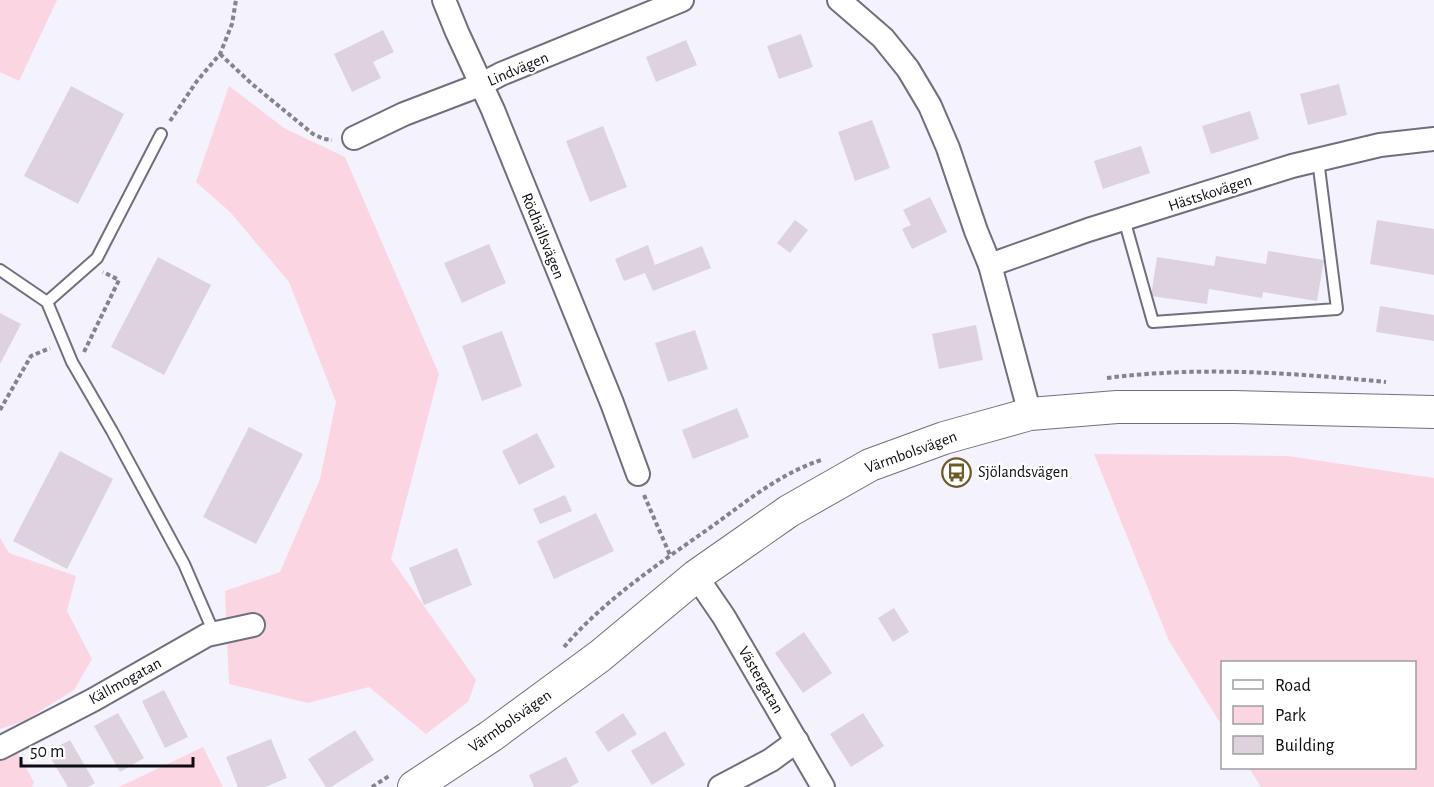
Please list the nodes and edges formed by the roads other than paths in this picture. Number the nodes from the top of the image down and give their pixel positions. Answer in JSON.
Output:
{"nodes":[{"id":1,"x":444,"y":0,"type":"edge"},
{"id":2,"x":682,"y":0,"type":"edge"},
{"id":3,"x":839,"y":0,"type":"edge"},
{"id":4,"x":480,"y":85,"type":"junction"},
{"id":5,"x":160,"y":134,"type":"road end"},
{"id":6,"x":354,"y":138,"type":"road end"},
{"id":7,"x":1434,"y":139,"type":"edge"},
{"id":8,"x":1318,"y":160,"type":"junction"},
{"id":9,"x":1124,"y":219,"type":"junction"},
{"id":10,"x":990,"y":265,"type":"junction"},
{"id":11,"x":0,"y":270,"type":"edge"},
{"id":12,"x":47,"y":302,"type":"junction"},
{"id":13,"x":1434,"y":412,"type":"edge"},
{"id":14,"x":1030,"y":414,"type":"junction"},
{"id":15,"x":638,"y":474,"type":"road end"},
{"id":16,"x":696,"y":576,"type":"junction"},
{"id":17,"x":253,"y":625,"type":"dead end"},
{"id":18,"x":214,"y":633,"type":"junction"},
{"id":19,"x":797,"y":741,"type":"junction"},
{"id":20,"x":0,"y":748,"type":"edge"},
{"id":21,"x":406,"y":779,"type":"edge"},
{"id":22,"x":720,"y":787,"type":"edge"},
{"id":23,"x":823,"y":787,"type":"edge"}],
"edges":[{"from":1,"to":4,"type":"street","name":"Rödhällsvägen"},
{"from":2,"to":4,"type":"street","name":"Lindvägen"},
{"from":3,"to":10,"type":"street"},
{"from":4,"to":6,"type":"street","name":"Lindvägen"},
{"from":4,"to":15,"type":"street","name":"Rödhällsvägen"},
{"from":5,"to":12,"type":"lane"},
{"from":7,"to":8,"type":"street","name":"Hästskovägen"},
{"from":8,"to":9,"type":"street","name":"Hästskovägen"},
{"from":8,"to":9,"type":"lane"},
{"from":9,"to":10,"type":"street","name":"Hästskovägen"},
{"from":10,"to":14,"type":"street"},
{"from":11,"to":12,"type":"lane"},
{"from":12,"to":18,"type":"lane"},
{"from":13,"to":14,"type":"street","name":"Värmbolsvägen"},
{"from":14,"to":16,"type":"street","name":"Värmbolsvägen"},
{"from":16,"to":19,"type":"street","name":"Västergatan"},
{"from":16,"to":21,"type":"street","name":"Värmbolsvägen"},
{"from":17,"to":18,"type":"street","name":"Källmogatan"},
{"from":18,"to":20,"type":"street","name":"Källmogatan"},
{"from":19,"to":22,"type":"street"},
{"from":19,"to":23,"type":"street","name":"Västergatan"}]}
